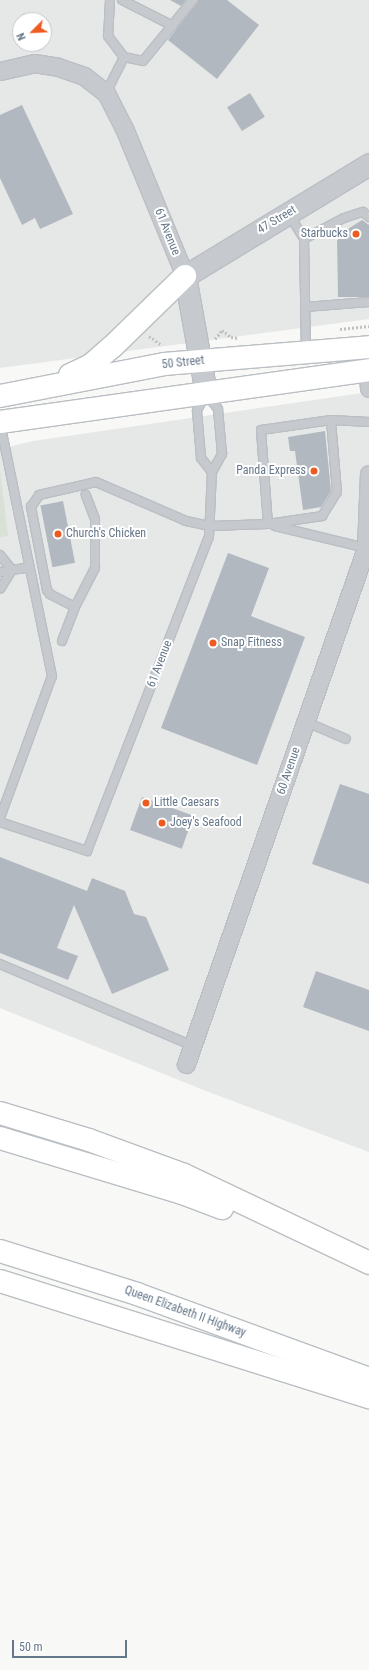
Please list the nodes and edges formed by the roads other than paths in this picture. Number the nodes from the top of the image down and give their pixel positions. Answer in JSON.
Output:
{"nodes":[{"id":1,"x":110,"y":0,"type":"edge"},
{"id":2,"x":122,"y":0,"type":"edge"},
{"id":3,"x":193,"y":0,"type":"edge"},
{"id":4,"x":173,"y":26,"type":"junction"},
{"id":5,"x":124,"y":57,"type":"junction"},
{"id":6,"x":0,"y":71,"type":"edge"},
{"id":7,"x":100,"y":89,"type":"junction"},
{"id":8,"x":369,"y":164,"type":"edge"},
{"id":9,"x":288,"y":213,"type":"junction"},
{"id":10,"x":369,"y":217,"type":"edge"},
{"id":11,"x":304,"y":239,"type":"junction"},
{"id":12,"x":185,"y":276,"type":"junction"},
{"id":13,"x":369,"y":302,"type":"edge"},
{"id":14,"x":305,"y":307,"type":"junction"},
{"id":15,"x":369,"y":347,"type":"edge"},
{"id":16,"x":306,"y":352,"type":"junction"},
{"id":17,"x":201,"y":361,"type":"junction"},
{"id":18,"x":369,"y":376,"type":"edge"},
{"id":19,"x":49,"y":385,"type":"junction"},
{"id":20,"x":206,"y":393,"type":"junction"},
{"id":21,"x":0,"y":396,"type":"edge"},
{"id":22,"x":330,"y":420,"type":"junction"},
{"id":23,"x":0,"y":422,"type":"edge"},
{"id":24,"x":369,"y":422,"type":"edge"},
{"id":25,"x":212,"y":472,"type":"junction"},
{"id":26,"x":369,"y":474,"type":"edge"},
{"id":27,"x":86,"y":495,"type":"dead end"},
{"id":28,"x":268,"y":524,"type":"junction"},
{"id":29,"x":210,"y":526,"type":"junction"},
{"id":30,"x":366,"y":548,"type":"junction"},
{"id":31,"x":0,"y":555,"type":"edge"},
{"id":32,"x":30,"y":568,"type":"junction"},
{"id":33,"x":12,"y":570,"type":"junction"},
{"id":34,"x":0,"y":572,"type":"edge"},
{"id":35,"x":0,"y":589,"type":"edge"},
{"id":36,"x":75,"y":607,"type":"junction"},
{"id":37,"x":62,"y":641,"type":"dead end"},
{"id":38,"x":306,"y":722,"type":"junction"},
{"id":39,"x":346,"y":739,"type":"dead end"},
{"id":40,"x":0,"y":818,"type":"edge"},
{"id":41,"x":0,"y":822,"type":"edge"},
{"id":42,"x":0,"y":964,"type":"edge"},
{"id":43,"x":193,"y":1046,"type":"junction"},
{"id":44,"x":186,"y":1064,"type":"dead end"},
{"id":45,"x":0,"y":1113,"type":"edge"},
{"id":46,"x":0,"y":1138,"type":"edge"},
{"id":47,"x":0,"y":1251,"type":"edge"},
{"id":48,"x":369,"y":1263,"type":"edge"},
{"id":49,"x":0,"y":1281,"type":"edge"},
{"id":50,"x":369,"y":1379,"type":"edge"},
{"id":51,"x":369,"y":1397,"type":"edge"}],
"edges":[{"from":1,"to":5,"type":"lane"},
{"from":2,"to":4,"type":"lane"},
{"from":3,"to":4,"type":"lane"},
{"from":4,"to":5,"type":"lane"},
{"from":5,"to":7,"type":"lane"},
{"from":6,"to":7,"type":"street"},
{"from":7,"to":12,"type":"street","name":"61 Avenue"},
{"from":8,"to":9,"type":"street","name":"47 Street"},
{"from":9,"to":11,"type":"lane"},
{"from":9,"to":12,"type":"street","name":"47 Street"},
{"from":10,"to":11,"type":"lane"},
{"from":11,"to":14,"type":"lane"},
{"from":12,"to":17,"type":"street","name":"61 Avenue"},
{"from":12,"to":19,"type":"main road"},
{"from":13,"to":14,"type":"lane"},
{"from":14,"to":16,"type":"lane"},
{"from":15,"to":16,"type":"main road","name":"50 Street"},
{"from":16,"to":17,"type":"main road","name":"50 Street"},
{"from":17,"to":19,"type":"main road","name":"50 Street"},
{"from":17,"to":20,"type":"street","name":"61 Avenue"},
{"from":18,"to":20,"type":"main road"},
{"from":19,"to":21,"type":"main road","name":"50 Street"},
{"from":20,"to":23,"type":"main road"},
{"from":20,"to":25,"type":"lane"},
{"from":20,"to":25,"type":"lane","name":"61 Avenue"},
{"from":22,"to":24,"type":"lane"},
{"from":22,"to":28,"type":"lane"},
{"from":22,"to":28,"type":"lane"},
{"from":23,"to":32,"type":"lane"},
{"from":25,"to":29,"type":"lane","name":"61 Avenue"},
{"from":26,"to":30,"type":"street","name":"60 Avenue"},
{"from":27,"to":36,"type":"lane"},
{"from":28,"to":29,"type":"lane"},
{"from":28,"to":30,"type":"lane"},
{"from":29,"to":36,"type":"lane"},
{"from":29,"to":41,"type":"lane","name":"61 Avenue"},
{"from":30,"to":38,"type":"street","name":"60 Avenue"},
{"from":31,"to":33,"type":"lane"},
{"from":32,"to":33,"type":"lane"},
{"from":32,"to":40,"type":"lane"},
{"from":33,"to":34,"type":"lane"},
{"from":33,"to":35,"type":"lane"},
{"from":36,"to":37,"type":"lane"},
{"from":38,"to":39,"type":"lane"},
{"from":38,"to":43,"type":"street","name":"60 Avenue"},
{"from":42,"to":43,"type":"lane"},
{"from":43,"to":44,"type":"street","name":"60 Avenue"},
{"from":45,"to":48,"type":"main road"},
{"from":46,"to":48,"type":"main road"},
{"from":47,"to":50,"type":"main road","name":"Queen Elizabeth II Highway"},
{"from":49,"to":51,"type":"main road"}]}
